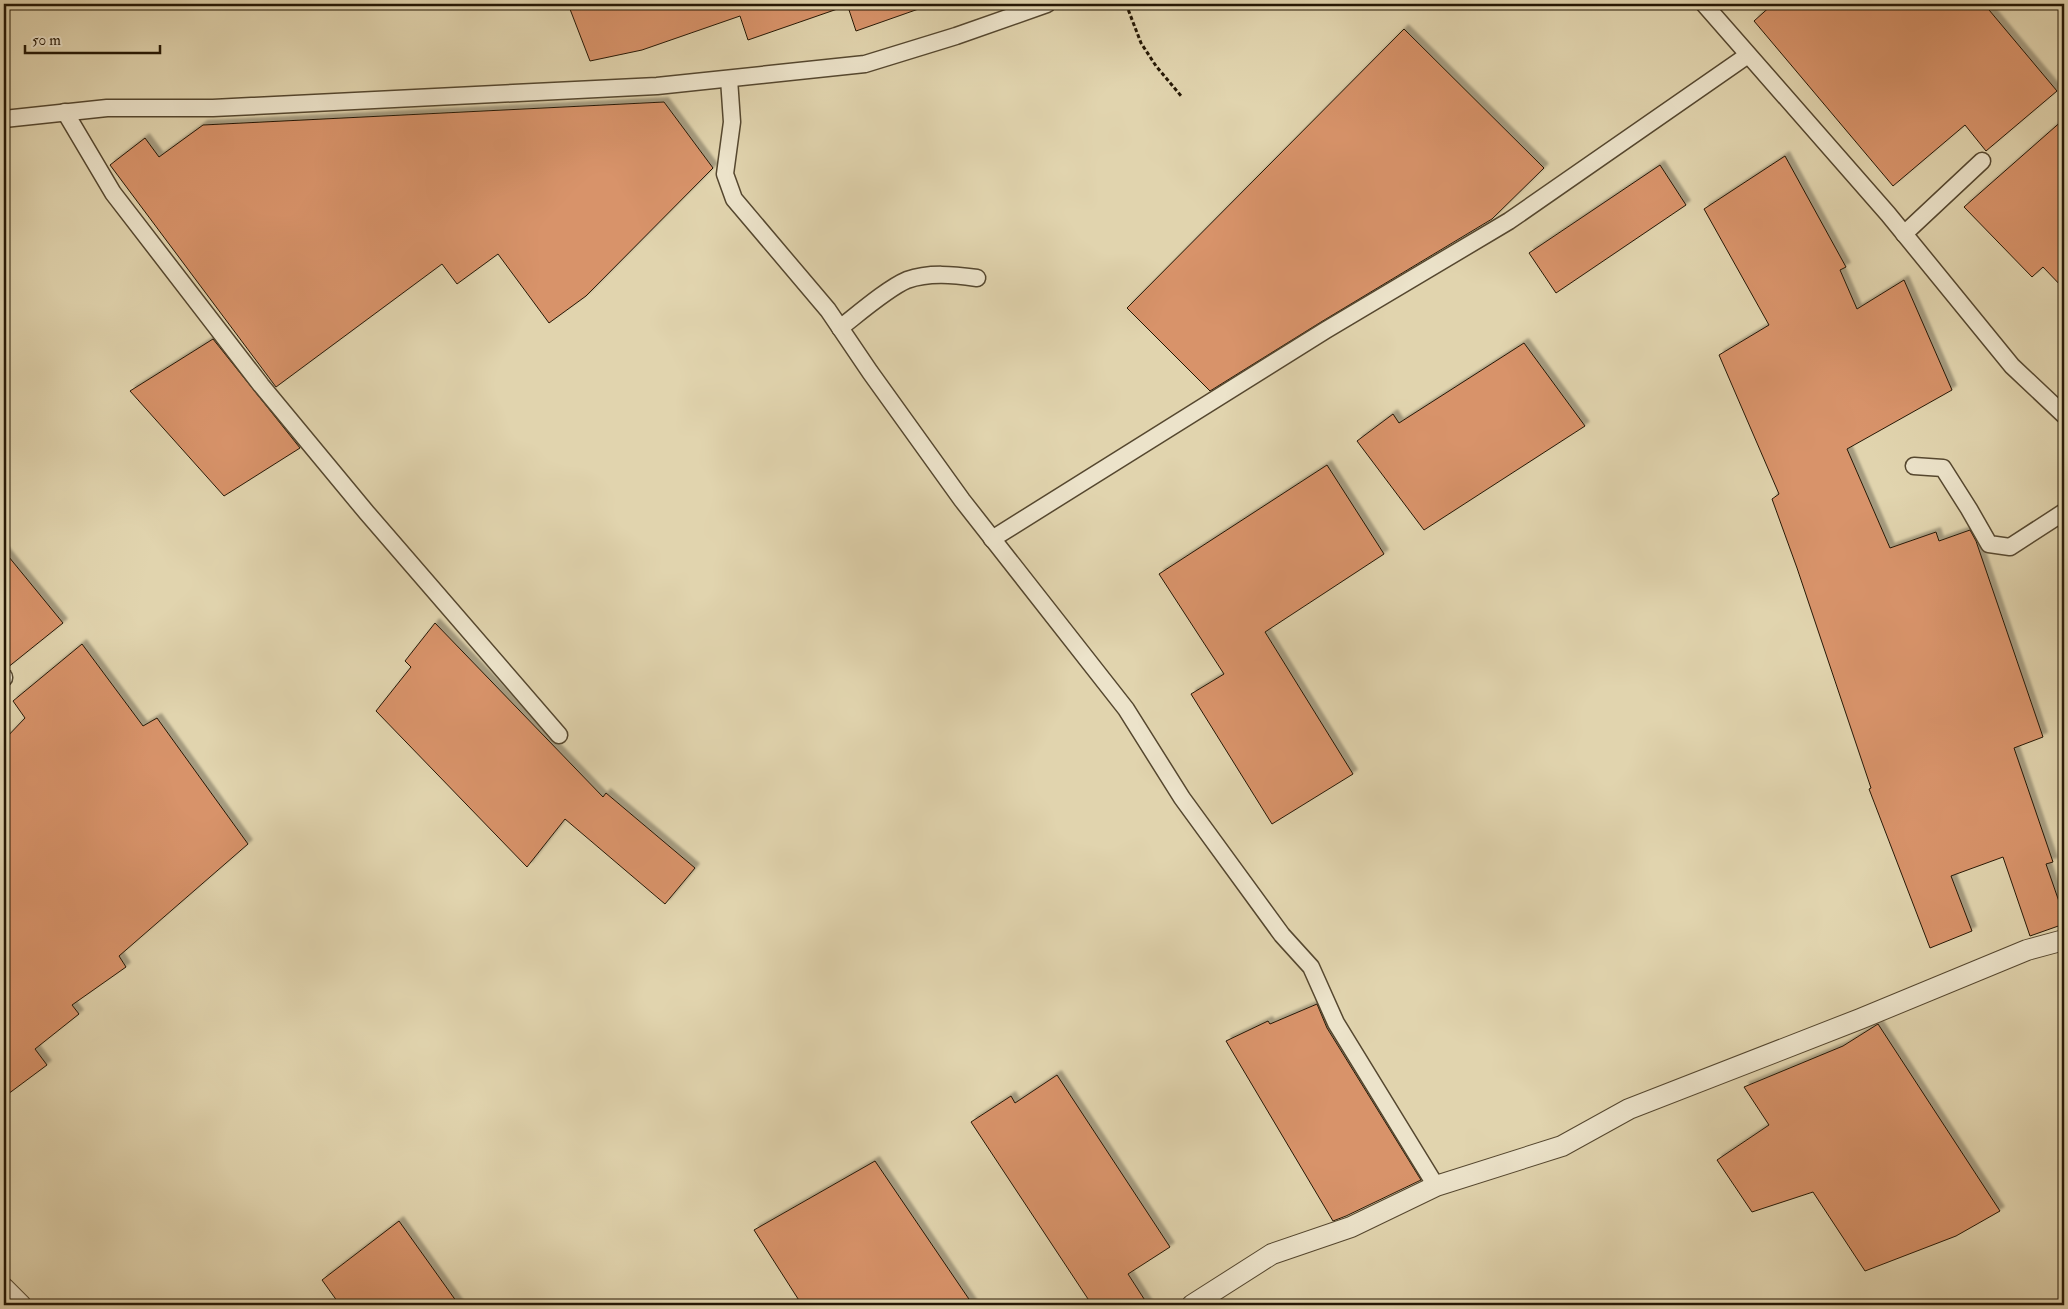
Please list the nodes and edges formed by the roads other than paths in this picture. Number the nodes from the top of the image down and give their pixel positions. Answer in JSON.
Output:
{"nodes":[{"id":1,"x":1047,"y":4,"type":"edge"},
{"id":2,"x":1704,"y":4,"type":"edge"},
{"id":3,"x":1748,"y":55,"type":"junction"},
{"id":4,"x":729,"y":79,"type":"junction"},
{"id":5,"x":64,"y":112,"type":"junction"},
{"id":6,"x":4,"y":119,"type":"edge"},
{"id":7,"x":1982,"y":161,"type":"dead end"},
{"id":8,"x":1904,"y":234,"type":"junction"},
{"id":9,"x":977,"y":278,"type":"dead end"},
{"id":10,"x":840,"y":328,"type":"junction"},
{"id":11,"x":2064,"y":415,"type":"edge"},
{"id":12,"x":1914,"y":466,"type":"dead end"},
{"id":13,"x":2064,"y":512,"type":"edge"},
{"id":14,"x":992,"y":539,"type":"junction"},
{"id":15,"x":559,"y":735,"type":"dead end"},
{"id":16,"x":2064,"y":940,"type":"edge"},
{"id":17,"x":1436,"y":1186,"type":"junction"},
{"id":18,"x":4,"y":1288,"type":"edge"},
{"id":19,"x":21,"y":1305,"type":"edge"},
{"id":20,"x":1192,"y":1305,"type":"edge"}],
"edges":[{"from":1,"to":4,"type":"street"},
{"from":2,"to":3,"type":"street"},
{"from":3,"to":8,"type":"street"},
{"from":3,"to":14,"type":"street"},
{"from":4,"to":5,"type":"street"},
{"from":4,"to":10,"type":"street"},
{"from":5,"to":6,"type":"street"},
{"from":5,"to":15,"type":"street"},
{"from":7,"to":8,"type":"street"},
{"from":8,"to":11,"type":"street"},
{"from":9,"to":10,"type":"street"},
{"from":10,"to":14,"type":"street"},
{"from":12,"to":13,"type":"street"},
{"from":14,"to":17,"type":"street"},
{"from":16,"to":17,"type":"street"},
{"from":17,"to":20,"type":"street"},
{"from":18,"to":19,"type":"street"}]}
